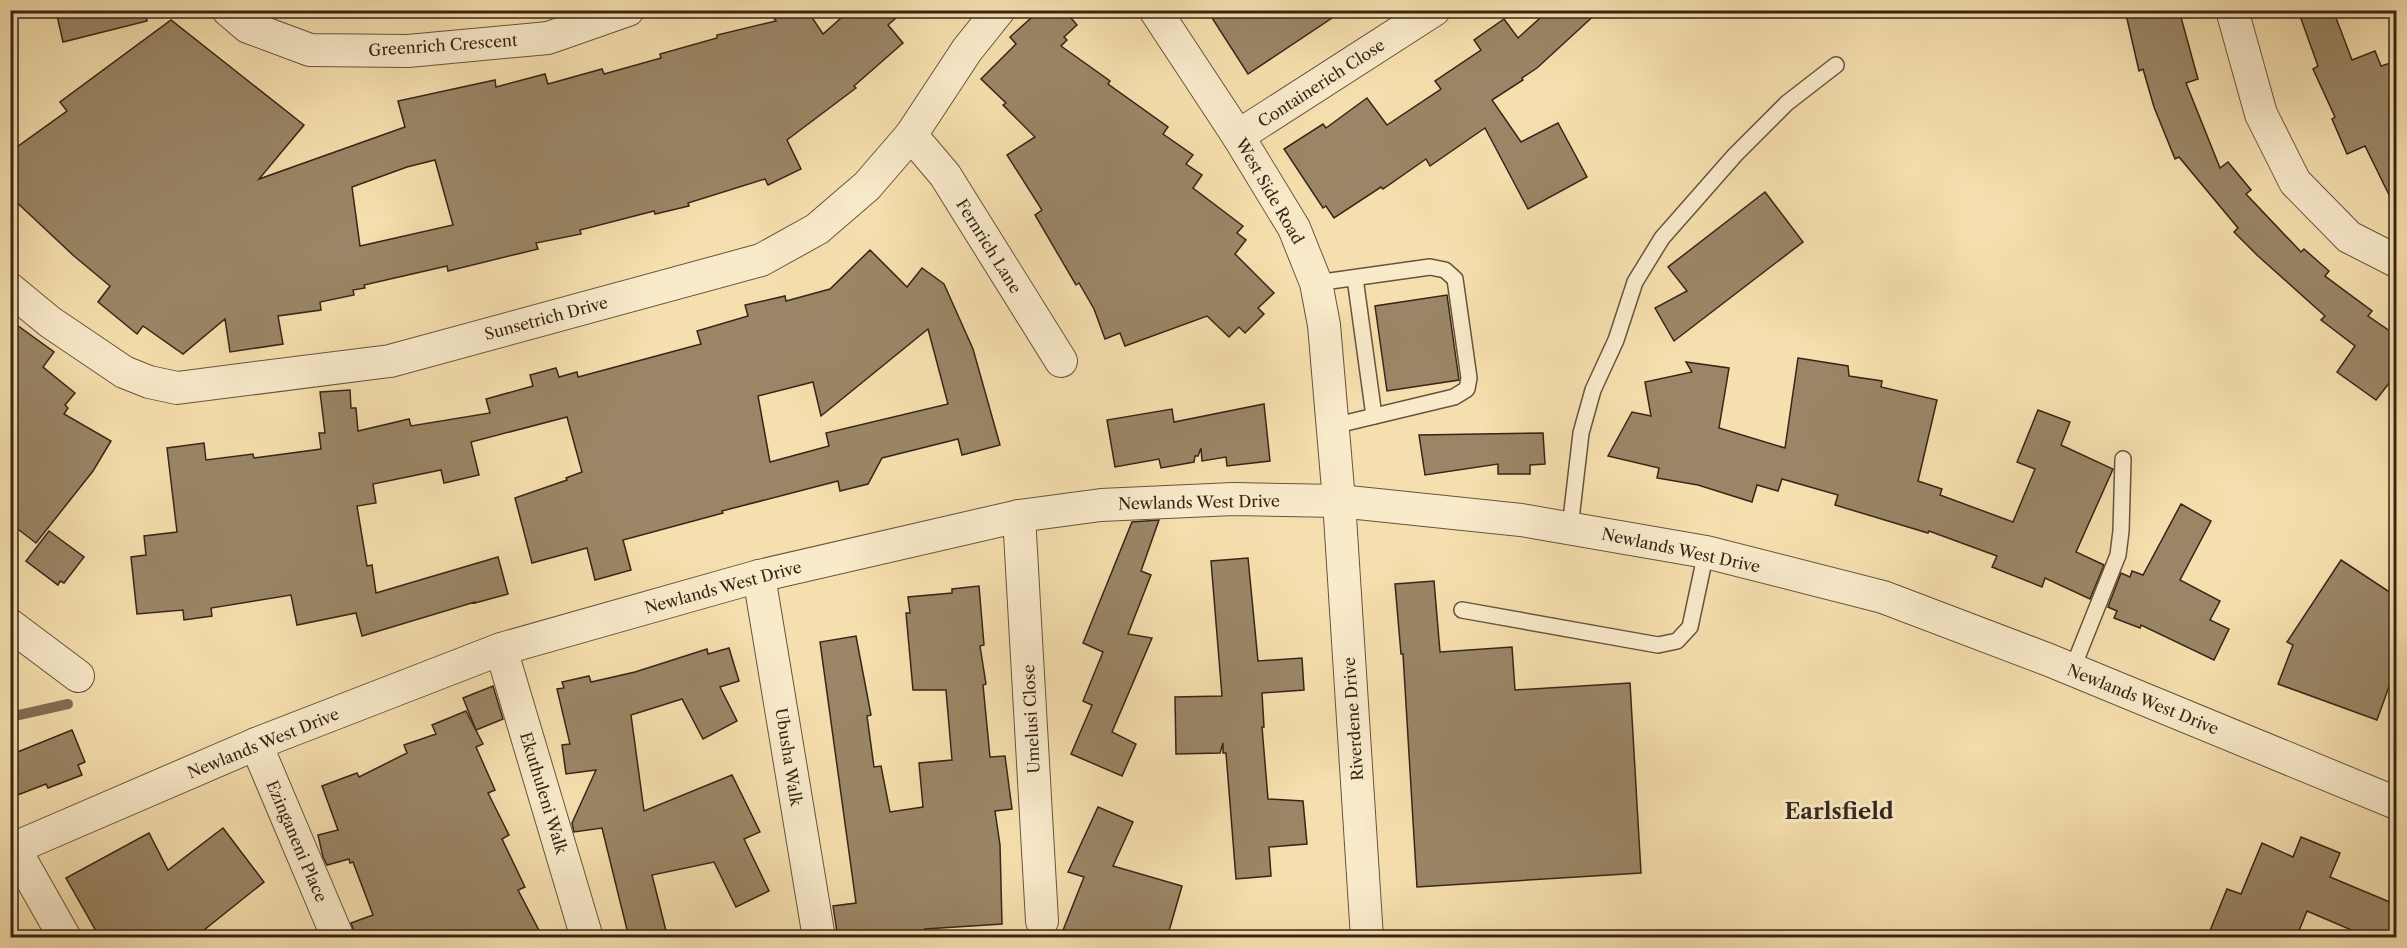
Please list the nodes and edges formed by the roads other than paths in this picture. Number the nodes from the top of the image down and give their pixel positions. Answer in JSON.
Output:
{"nodes":[{"id":1,"x":228,"y":10,"type":"edge"},
{"id":2,"x":628,"y":10,"type":"edge"},
{"id":3,"x":999,"y":10,"type":"edge"},
{"id":4,"x":1155,"y":10,"type":"edge"},
{"id":5,"x":1434,"y":10,"type":"edge"},
{"id":6,"x":2232,"y":10,"type":"edge"},
{"id":7,"x":1836,"y":65,"type":"dead end"},
{"id":8,"x":911,"y":135,"type":"junction"},
{"id":9,"x":1238,"y":136,"type":"junction"},
{"id":10,"x":2397,"y":261,"type":"edge"},
{"id":11,"x":1354,"y":278,"type":"junction"},
{"id":12,"x":1316,"y":283,"type":"junction"},
{"id":13,"x":10,"y":290,"type":"edge"},
{"id":14,"x":1061,"y":361,"type":"dead end"},
{"id":15,"x":1374,"y":416,"type":"junction"},
{"id":16,"x":1332,"y":426,"type":"junction"},
{"id":17,"x":2123,"y":459,"type":"dead end"},
{"id":18,"x":1339,"y":501,"type":"junction"},
{"id":19,"x":1019,"y":516,"type":"junction"},
{"id":20,"x":1570,"y":528,"type":"junction"},
{"id":21,"x":1706,"y":552,"type":"junction"},
{"id":22,"x":759,"y":576,"type":"junction"},
{"id":23,"x":1462,"y":610,"type":"dead end"},
{"id":24,"x":10,"y":625,"type":"edge"},
{"id":25,"x":501,"y":649,"type":"junction"},
{"id":26,"x":2072,"y":670,"type":"junction"},
{"id":27,"x":78,"y":676,"type":"dead end"},
{"id":28,"x":256,"y":744,"type":"junction"},
{"id":29,"x":2397,"y":803,"type":"edge"},
{"id":30,"x":12,"y":849,"type":"edge"},
{"id":31,"x":1042,"y":921,"type":"dead end"},
{"id":32,"x":65,"y":938,"type":"edge"},
{"id":33,"x":338,"y":938,"type":"edge"},
{"id":34,"x":587,"y":938,"type":"edge"},
{"id":35,"x":819,"y":938,"type":"edge"},
{"id":36,"x":1367,"y":938,"type":"edge"}],
"edges":[{"from":1,"to":2,"type":"street","name":"Greenrich Crescent"},
{"from":3,"to":8,"type":"street","name":"Sunsetrich Drive"},
{"from":4,"to":9,"type":"street","name":"West Side Road"},
{"from":5,"to":9,"type":"street","name":"Containerich Close"},
{"from":6,"to":10,"type":"street"},
{"from":7,"to":20,"type":"lane"},
{"from":8,"to":13,"type":"street","name":"Sunsetrich Drive"},
{"from":8,"to":14,"type":"street","name":"Fernrich Lane"},
{"from":9,"to":12,"type":"street","name":"West Side Road"},
{"from":11,"to":12,"type":"lane"},
{"from":11,"to":15,"type":"lane"},
{"from":11,"to":15,"type":"lane"},
{"from":12,"to":16,"type":"street","name":"West Side Road"},
{"from":15,"to":16,"type":"lane"},
{"from":16,"to":18,"type":"street","name":"West Side Road"},
{"from":17,"to":26,"type":"lane"},
{"from":18,"to":19,"type":"street","name":"Newlands West Drive"},
{"from":18,"to":20,"type":"street","name":"Newlands West Drive"},
{"from":18,"to":36,"type":"street","name":"Riverdene Drive"},
{"from":19,"to":22,"type":"street","name":"Newlands West Drive"},
{"from":19,"to":31,"type":"street","name":"Umelusi Close"},
{"from":20,"to":21,"type":"street","name":"Newlands West Drive"},
{"from":21,"to":23,"type":"lane"},
{"from":21,"to":26,"type":"street","name":"Newlands West Drive"},
{"from":22,"to":25,"type":"street","name":"Newlands West Drive"},
{"from":22,"to":35,"type":"street","name":"Ubusha Walk"},
{"from":24,"to":27,"type":"street"},
{"from":25,"to":28,"type":"street","name":"Newlands West Drive"},
{"from":25,"to":34,"type":"street","name":"Ekuthuleni Walk"},
{"from":26,"to":29,"type":"street","name":"Newlands West Drive"},
{"from":28,"to":30,"type":"street","name":"Newlands West Drive"},
{"from":28,"to":33,"type":"street","name":"Ezinganeni Place"},
{"from":30,"to":32,"type":"street"}]}
